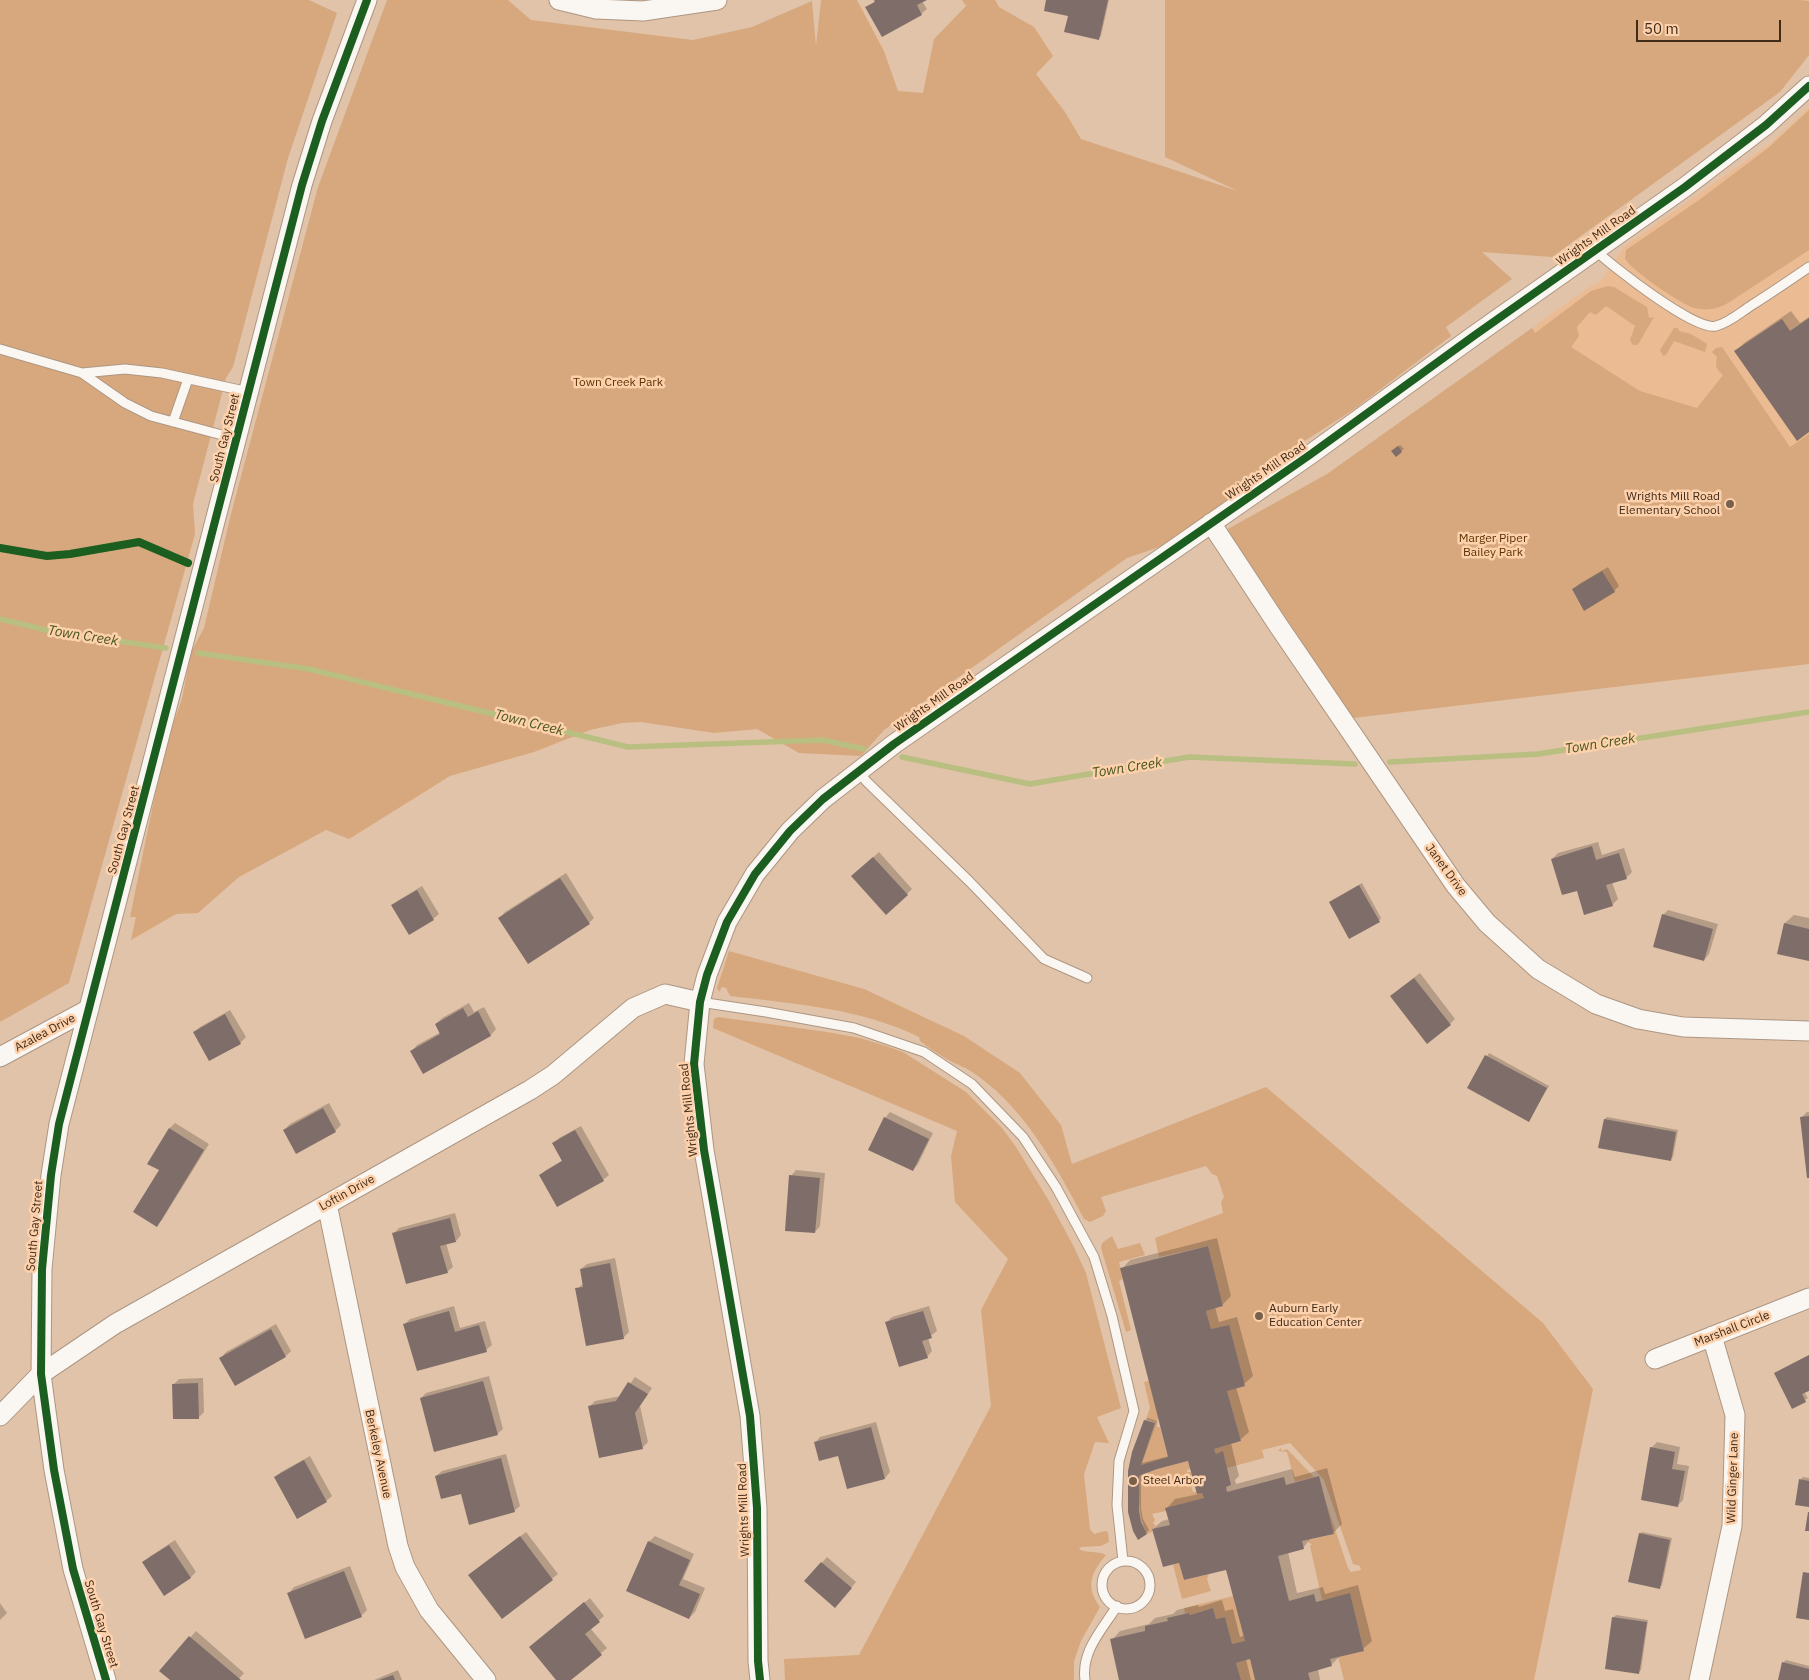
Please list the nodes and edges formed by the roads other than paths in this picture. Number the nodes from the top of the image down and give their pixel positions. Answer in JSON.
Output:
{"nodes":[{"id":1,"x":367,"y":0,"type":"edge"},
{"id":2,"x":559,"y":0,"type":"edge"},
{"id":3,"x":717,"y":0,"type":"edge"},
{"id":4,"x":1809,"y":86,"type":"edge"},
{"id":5,"x":1595,"y":250,"type":"junction"},
{"id":6,"x":1809,"y":267,"type":"edge"},
{"id":7,"x":0,"y":349,"type":"edge"},
{"id":8,"x":82,"y":373,"type":"junction"},
{"id":9,"x":188,"y":379,"type":"junction"},
{"id":10,"x":249,"y":392,"type":"junction"},
{"id":11,"x":173,"y":422,"type":"junction"},
{"id":12,"x":237,"y":439,"type":"junction"},
{"id":13,"x":1211,"y":523,"type":"junction"},
{"id":14,"x":859,"y":771,"type":"junction"},
{"id":15,"x":1087,"y":978,"type":"dead end"},
{"id":16,"x":700,"y":1002,"type":"junction"},
{"id":17,"x":89,"y":1009,"type":"junction"},
{"id":18,"x":1809,"y":1031,"type":"edge"},
{"id":19,"x":0,"y":1057,"type":"edge"},
{"id":20,"x":327,"y":1204,"type":"junction"},
{"id":21,"x":1809,"y":1298,"type":"edge"},
{"id":22,"x":1712,"y":1336,"type":"junction"},
{"id":23,"x":1655,"y":1359,"type":"dead end"},
{"id":24,"x":41,"y":1374,"type":"junction"},
{"id":25,"x":0,"y":1416,"type":"edge"},
{"id":26,"x":1123,"y":1561,"type":"junction"},
{"id":27,"x":1116,"y":1606,"type":"junction"},
{"id":28,"x":106,"y":1680,"type":"edge"},
{"id":29,"x":486,"y":1680,"type":"edge"},
{"id":30,"x":760,"y":1680,"type":"edge"},
{"id":31,"x":1085,"y":1680,"type":"edge"},
{"id":32,"x":1699,"y":1680,"type":"edge"}],
"edges":[{"from":1,"to":10,"type":"street","name":"South Gay Street"},
{"from":2,"to":3,"type":"street"},
{"from":4,"to":5,"type":"street","name":"Wrights Mill Road"},
{"from":5,"to":6,"type":"lane"},
{"from":5,"to":13,"type":"street","name":"Wrights Mill Road"},
{"from":7,"to":8,"type":"lane"},
{"from":8,"to":9,"type":"lane"},
{"from":8,"to":11,"type":"lane"},
{"from":9,"to":10,"type":"lane"},
{"from":9,"to":11,"type":"lane"},
{"from":10,"to":12,"type":"street","name":"South Gay Street"},
{"from":11,"to":12,"type":"lane"},
{"from":12,"to":17,"type":"street","name":"South Gay Street"},
{"from":13,"to":14,"type":"street","name":"Wrights Mill Road"},
{"from":13,"to":18,"type":"street","name":"Janet Drive"},
{"from":14,"to":15,"type":"lane"},
{"from":14,"to":16,"type":"street","name":"Wrights Mill Road"},
{"from":16,"to":20,"type":"street","name":"Loftin Drive"},
{"from":16,"to":26,"type":"lane"},
{"from":16,"to":30,"type":"street","name":"Wrights Mill Road"},
{"from":17,"to":19,"type":"street","name":"Azalea Drive"},
{"from":17,"to":24,"type":"street","name":"South Gay Street"},
{"from":20,"to":24,"type":"street","name":"Loftin Drive"},
{"from":20,"to":29,"type":"street","name":"Berkeley Avenue"},
{"from":21,"to":22,"type":"street","name":"Marshall Circle"},
{"from":22,"to":23,"type":"street","name":"Marshall Circle"},
{"from":22,"to":32,"type":"street","name":"Wild Ginger Lane"},
{"from":24,"to":25,"type":"street","name":"Loftin Drive"},
{"from":24,"to":28,"type":"street","name":"South Gay Street"},
{"from":26,"to":27,"type":"lane"},
{"from":26,"to":27,"type":"lane"},
{"from":27,"to":31,"type":"lane"}]}
